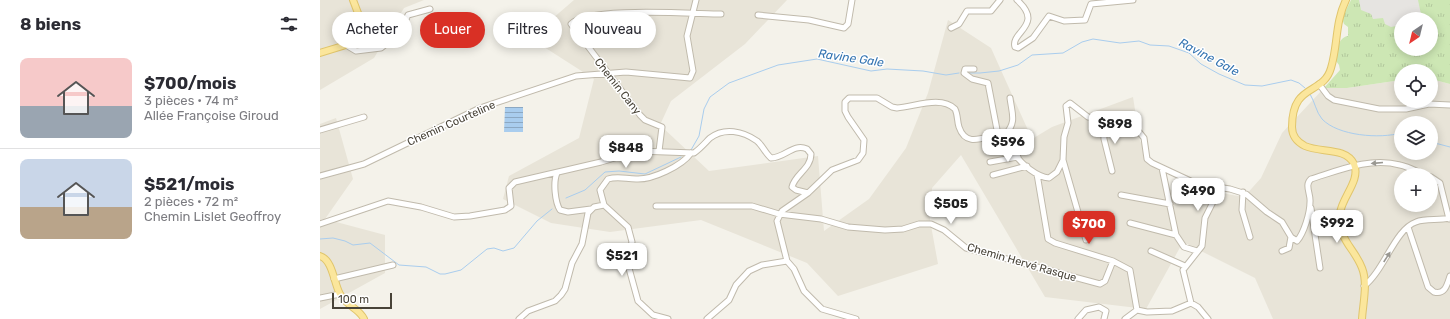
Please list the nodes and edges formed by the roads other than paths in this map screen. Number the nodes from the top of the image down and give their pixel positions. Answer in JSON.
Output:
{"nodes":[{"id":1,"x":353,"y":0,"type":"edge"},
{"id":2,"x":696,"y":0,"type":"edge"},
{"id":3,"x":852,"y":0,"type":"edge"},
{"id":4,"x":1000,"y":0,"type":"edge"},
{"id":5,"x":1017,"y":0,"type":"edge"},
{"id":6,"x":1112,"y":0,"type":"edge"},
{"id":7,"x":1133,"y":0,"type":"edge"},
{"id":8,"x":1346,"y":0,"type":"edge"},
{"id":9,"x":430,"y":9,"type":"dead end"},
{"id":10,"x":357,"y":12,"type":"edge"},
{"id":11,"x":412,"y":14,"type":"edge"},
{"id":12,"x":692,"y":14,"type":"junction"},
{"id":13,"x":721,"y":14,"type":"dead end"},
{"id":14,"x":758,"y":15,"type":"dead end"},
{"id":15,"x":951,"y":28,"type":"dead end"},
{"id":16,"x":336,"y":48,"type":"edge"},
{"id":17,"x":351,"y":48,"type":"edge"},
{"id":18,"x":381,"y":48,"type":"edge"},
{"id":19,"x":320,"y":53,"type":"edge"},
{"id":20,"x":974,"y":69,"type":"dead end"},
{"id":21,"x":609,"y":74,"type":"junction"},
{"id":22,"x":1319,"y":84,"type":"junction"},
{"id":23,"x":1010,"y":98,"type":"dead end"},
{"id":24,"x":1450,"y":105,"type":"edge"},
{"id":25,"x":364,"y":117,"type":"dead end"},
{"id":26,"x":1103,"y":119,"type":"junction"},
{"id":27,"x":320,"y":130,"type":"edge"},
{"id":28,"x":998,"y":135,"type":"junction"},
{"id":29,"x":1005,"y":135,"type":"junction"},
{"id":30,"x":659,"y":151,"type":"junction"},
{"id":31,"x":691,"y":153,"type":"junction"},
{"id":32,"x":1018,"y":157,"type":"junction"},
{"id":33,"x":1063,"y":160,"type":"junction"},
{"id":34,"x":990,"y":162,"type":"dead end"},
{"id":35,"x":1354,"y":165,"type":"junction"},
{"id":36,"x":1027,"y":166,"type":"junction"},
{"id":37,"x":1162,"y":168,"type":"junction"},
{"id":38,"x":1408,"y":168,"type":"edge"},
{"id":39,"x":1112,"y":171,"type":"dead end"},
{"id":40,"x":557,"y":173,"type":"junction"},
{"id":41,"x":1037,"y":174,"type":"junction"},
{"id":42,"x":320,"y":176,"type":"edge"},
{"id":43,"x":992,"y":176,"type":"dead end"},
{"id":44,"x":1438,"y":182,"type":"edge"},
{"id":45,"x":1220,"y":188,"type":"junction"},
{"id":46,"x":1243,"y":192,"type":"junction"},
{"id":47,"x":808,"y":193,"type":"junction"},
{"id":48,"x":1121,"y":194,"type":"dead end"},
{"id":49,"x":1170,"y":204,"type":"junction"},
{"id":50,"x":1310,"y":205,"type":"junction"},
{"id":51,"x":604,"y":206,"type":"junction"},
{"id":52,"x":656,"y":206,"type":"dead end"},
{"id":53,"x":591,"y":209,"type":"junction"},
{"id":54,"x":780,"y":214,"type":"junction"},
{"id":55,"x":1450,"y":219,"type":"edge"},
{"id":56,"x":1130,"y":223,"type":"dead end"},
{"id":57,"x":320,"y":224,"type":"edge"},
{"id":58,"x":1408,"y":227,"type":"junction"},
{"id":59,"x":1176,"y":235,"type":"junction"},
{"id":60,"x":1250,"y":237,"type":"dead end"},
{"id":61,"x":1291,"y":237,"type":"junction"},
{"id":62,"x":1086,"y":240,"type":"dead end"},
{"id":63,"x":1151,"y":251,"type":"dead end"},
{"id":64,"x":1197,"y":251,"type":"junction"},
{"id":65,"x":1282,"y":251,"type":"dead end"},
{"id":66,"x":320,"y":256,"type":"edge"},
{"id":67,"x":1112,"y":260,"type":"junction"},
{"id":68,"x":787,"y":261,"type":"junction"},
{"id":69,"x":393,"y":265,"type":"dead end"},
{"id":70,"x":1185,"y":266,"type":"junction"},
{"id":71,"x":1320,"y":268,"type":"dead end"},
{"id":72,"x":1450,"y":276,"type":"edge"},
{"id":73,"x":334,"y":279,"type":"junction"},
{"id":74,"x":1364,"y":286,"type":"junction"},
{"id":75,"x":340,"y":294,"type":"junction"},
{"id":76,"x":320,"y":298,"type":"edge"},
{"id":77,"x":1191,"y":303,"type":"junction"},
{"id":78,"x":1137,"y":310,"type":"junction"},
{"id":79,"x":364,"y":319,"type":"edge"},
{"id":80,"x":519,"y":319,"type":"edge"},
{"id":81,"x":668,"y":319,"type":"edge"},
{"id":82,"x":707,"y":319,"type":"edge"},
{"id":83,"x":856,"y":319,"type":"edge"},
{"id":84,"x":1078,"y":319,"type":"edge"},
{"id":85,"x":1104,"y":319,"type":"edge"},
{"id":86,"x":1125,"y":319,"type":"edge"},
{"id":87,"x":1208,"y":319,"type":"edge"},
{"id":88,"x":1362,"y":319,"type":"edge"}],
"edges":[{"from":1,"to":10,"type":"main road"},
{"from":2,"to":12,"type":"street"},
{"from":3,"to":14,"type":"street"},
{"from":4,"to":15,"type":"street"},
{"from":5,"to":6,"type":"street"},
{"from":6,"to":7,"type":"street"},
{"from":8,"to":22,"type":"main road"},
{"from":9,"to":11,"type":"street"},
{"from":12,"to":13,"type":"street","name":"Chemin Cany"},
{"from":12,"to":21,"type":"street","name":"Chemin Courteline"},
{"from":12,"to":21,"type":"street","name":"Chemin Cany"},
{"from":16,"to":19,"type":"main road"},
{"from":17,"to":18,"type":"street"},
{"from":20,"to":28,"type":"street"},
{"from":21,"to":30,"type":"street","name":"Chemin Cany"},
{"from":21,"to":42,"type":"street","name":"Chemin Courteline"},
{"from":22,"to":24,"type":"street"},
{"from":22,"to":35,"type":"main road"},
{"from":23,"to":29,"type":"street"},
{"from":25,"to":27,"type":"street"},
{"from":26,"to":33,"type":"street"},
{"from":26,"to":37,"type":"street"},
{"from":26,"to":39,"type":"street"},
{"from":28,"to":29,"type":"street"},
{"from":28,"to":47,"type":"street"},
{"from":29,"to":32,"type":"street"},
{"from":30,"to":31,"type":"street"},
{"from":30,"to":40,"type":"street"},
{"from":31,"to":47,"type":"street"},
{"from":31,"to":51,"type":"street"},
{"from":32,"to":34,"type":"street"},
{"from":32,"to":36,"type":"street"},
{"from":33,"to":41,"type":"street"},
{"from":33,"to":62,"type":"street"},
{"from":38,"to":35,"type":"street","one_way":true},
{"from":35,"to":50,"type":"street"},
{"from":35,"to":74,"type":"main road"},
{"from":36,"to":41,"type":"street"},
{"from":36,"to":43,"type":"street"},
{"from":37,"to":45,"type":"street"},
{"from":37,"to":49,"type":"street"},
{"from":40,"to":53,"type":"street"},
{"from":40,"to":57,"type":"street"},
{"from":41,"to":67,"type":"street"},
{"from":44,"to":55,"type":"street"},
{"from":45,"to":46,"type":"street"},
{"from":45,"to":64,"type":"street"},
{"from":46,"to":60,"type":"street"},
{"from":46,"to":61,"type":"street"},
{"from":47,"to":54,"type":"street"},
{"from":48,"to":49,"type":"street"},
{"from":49,"to":59,"type":"street"},
{"from":50,"to":61,"type":"street"},
{"from":50,"to":71,"type":"street"},
{"from":51,"to":53,"type":"street"},
{"from":51,"to":81,"type":"street"},
{"from":52,"to":54,"type":"street","name":"Chemin Hervé Rasque"},
{"from":53,"to":80,"type":"street"},
{"from":54,"to":67,"type":"street","name":"Chemin Hervé Rasque"},
{"from":54,"to":68,"type":"street"},
{"from":55,"to":58,"type":"street"},
{"from":56,"to":59,"type":"street"},
{"from":58,"to":72,"type":"street"},
{"from":74,"to":58,"type":"street","one_way":true},
{"from":59,"to":64,"type":"street"},
{"from":61,"to":65,"type":"street"},
{"from":63,"to":70,"type":"street"},
{"from":64,"to":70,"type":"street"},
{"from":66,"to":73,"type":"main road"},
{"from":67,"to":78,"type":"street"},
{"from":68,"to":82,"type":"street"},
{"from":68,"to":83,"type":"street"},
{"from":69,"to":73,"type":"street"},
{"from":70,"to":77,"type":"street"},
{"from":73,"to":75,"type":"main road"},
{"from":74,"to":88,"type":"main road"},
{"from":75,"to":76,"type":"street"},
{"from":75,"to":79,"type":"main road"},
{"from":77,"to":78,"type":"street"},
{"from":77,"to":87,"type":"street"},
{"from":78,"to":86,"type":"street"},
{"from":84,"to":85,"type":"street"}]}
